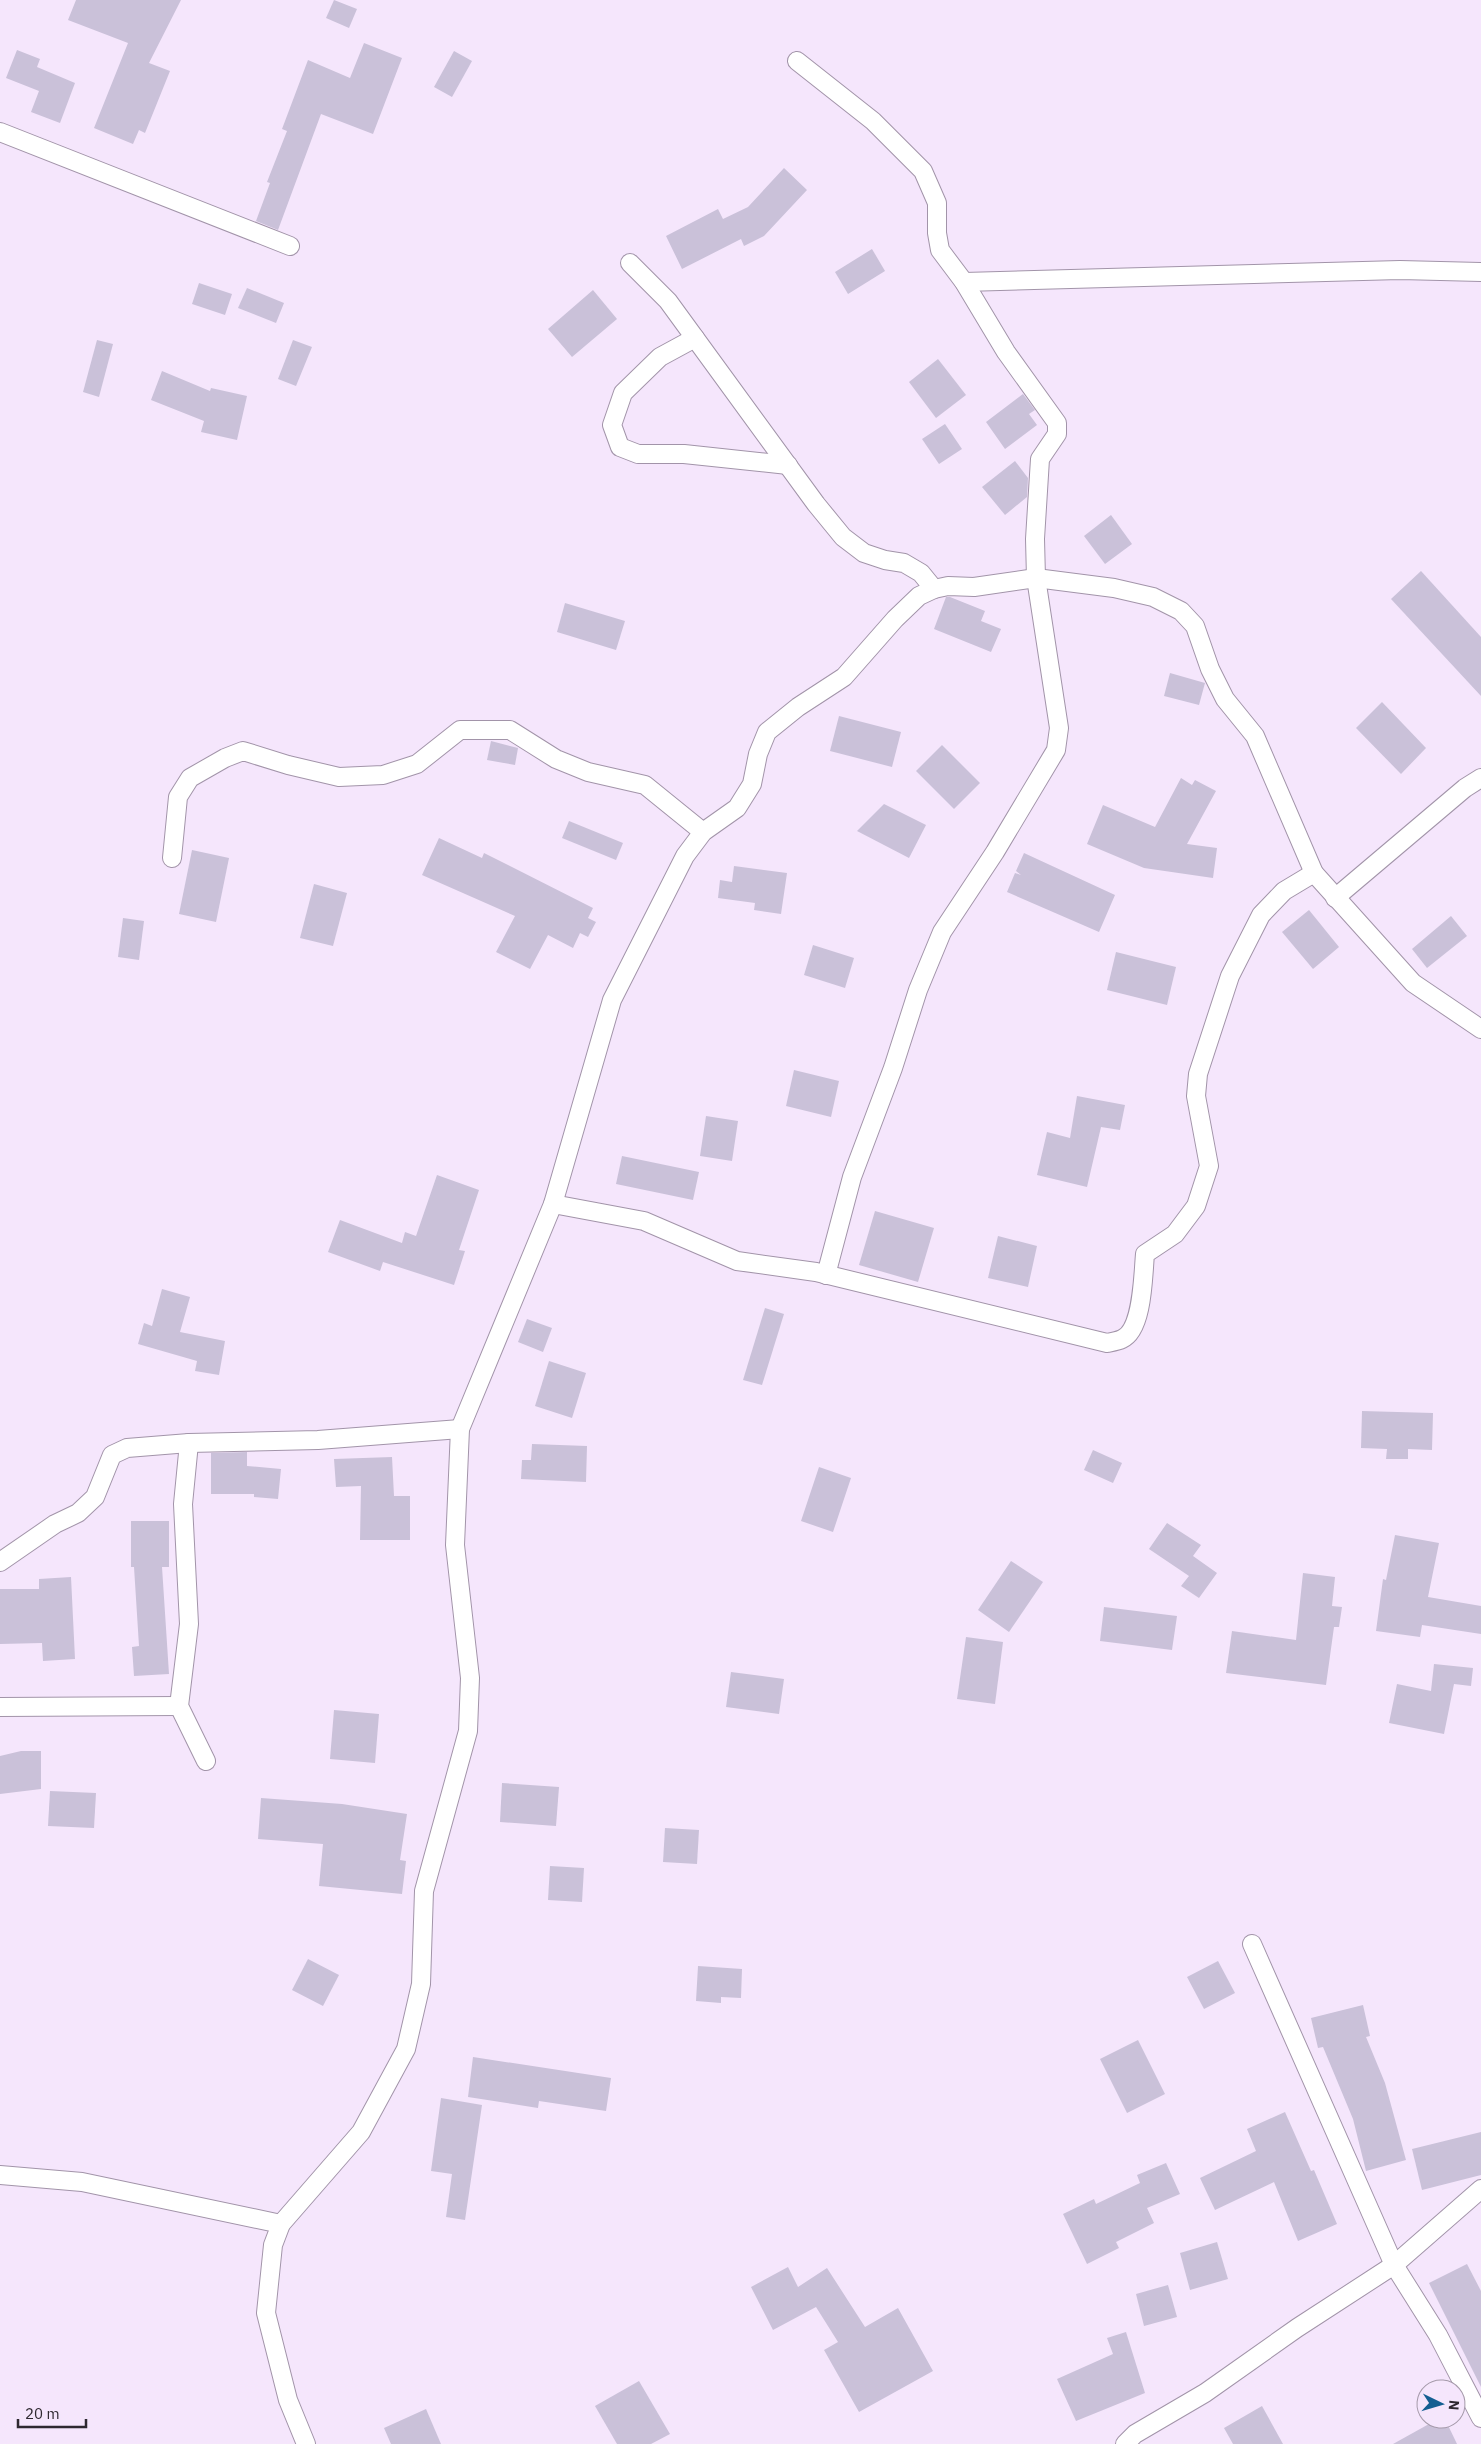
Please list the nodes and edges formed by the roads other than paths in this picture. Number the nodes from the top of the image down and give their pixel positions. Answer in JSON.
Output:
{"nodes":[{"id":1,"x":796,"y":61,"type":"dead end"},
{"id":2,"x":0,"y":132,"type":"edge"},
{"id":3,"x":290,"y":246,"type":"dead end"},
{"id":4,"x":630,"y":263,"type":"dead end"},
{"id":5,"x":1481,"y":272,"type":"edge"},
{"id":6,"x":964,"y":282,"type":"junction"},
{"id":7,"x":696,"y":338,"type":"junction"},
{"id":8,"x":788,"y":465,"type":"junction"},
{"id":9,"x":1036,"y":578,"type":"junction"},
{"id":10,"x":934,"y":589,"type":"junction"},
{"id":11,"x":1481,"y":778,"type":"edge"},
{"id":12,"x":703,"y":832,"type":"junction"},
{"id":13,"x":172,"y":858,"type":"dead end"},
{"id":14,"x":1314,"y":874,"type":"junction"},
{"id":15,"x":1335,"y":898,"type":"junction"},
{"id":16,"x":1481,"y":1029,"type":"edge"},
{"id":17,"x":553,"y":1204,"type":"junction"},
{"id":18,"x":826,"y":1275,"type":"junction"},
{"id":19,"x":460,"y":1428,"type":"junction"},
{"id":20,"x":189,"y":1443,"type":"junction"},
{"id":21,"x":0,"y":1562,"type":"edge"},
{"id":22,"x":179,"y":1706,"type":"junction"},
{"id":23,"x":0,"y":1707,"type":"edge"},
{"id":24,"x":206,"y":1761,"type":"dead end"},
{"id":25,"x":1252,"y":1944,"type":"dead end"},
{"id":26,"x":0,"y":2175,"type":"edge"},
{"id":27,"x":1481,"y":2189,"type":"edge"},
{"id":28,"x":281,"y":2224,"type":"junction"},
{"id":29,"x":1394,"y":2265,"type":"junction"},
{"id":30,"x":1481,"y":2418,"type":"edge"},
{"id":31,"x":306,"y":2444,"type":"edge"},
{"id":32,"x":1125,"y":2444,"type":"edge"}],
"edges":[{"from":1,"to":6,"type":"street"},
{"from":2,"to":3,"type":"street"},
{"from":4,"to":7,"type":"street"},
{"from":5,"to":6,"type":"street"},
{"from":6,"to":9,"type":"street"},
{"from":7,"to":8,"type":"street"},
{"from":7,"to":8,"type":"street"},
{"from":8,"to":10,"type":"street"},
{"from":9,"to":10,"type":"street"},
{"from":9,"to":14,"type":"street"},
{"from":9,"to":18,"type":"street"},
{"from":10,"to":12,"type":"street"},
{"from":11,"to":15,"type":"street"},
{"from":12,"to":13,"type":"street"},
{"from":12,"to":17,"type":"street"},
{"from":14,"to":15,"type":"street"},
{"from":14,"to":18,"type":"street"},
{"from":15,"to":16,"type":"street"},
{"from":17,"to":18,"type":"street"},
{"from":17,"to":19,"type":"street"},
{"from":19,"to":20,"type":"street"},
{"from":19,"to":28,"type":"street"},
{"from":20,"to":21,"type":"street"},
{"from":20,"to":22,"type":"street"},
{"from":22,"to":23,"type":"street"},
{"from":22,"to":24,"type":"street"},
{"from":25,"to":29,"type":"street"},
{"from":26,"to":28,"type":"street"},
{"from":27,"to":29,"type":"street"},
{"from":28,"to":31,"type":"street"},
{"from":29,"to":30,"type":"street"},
{"from":29,"to":32,"type":"street"}]}
